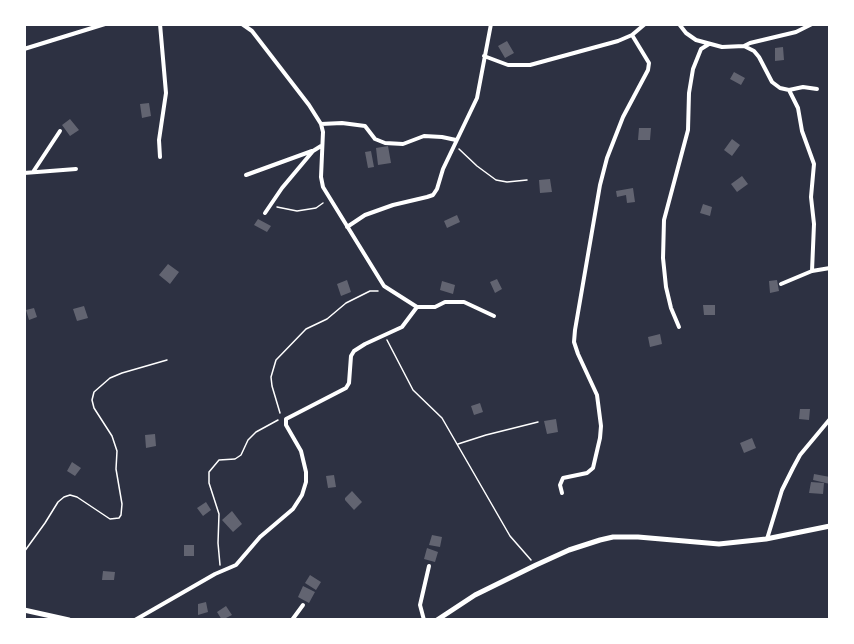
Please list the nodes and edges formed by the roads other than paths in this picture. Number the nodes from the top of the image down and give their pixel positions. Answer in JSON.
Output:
{"nodes":[{"id":1,"x":105,"y":24,"type":"edge"},
{"id":2,"x":160,"y":24,"type":"edge"},
{"id":3,"x":242,"y":24,"type":"edge"},
{"id":4,"x":490,"y":24,"type":"edge"},
{"id":5,"x":645,"y":24,"type":"edge"},
{"id":6,"x":679,"y":24,"type":"edge"},
{"id":7,"x":812,"y":24,"type":"edge"},
{"id":8,"x":632,"y":35,"type":"junction"},
{"id":9,"x":708,"y":44,"type":"junction"},
{"id":10,"x":744,"y":46,"type":"junction"},
{"id":11,"x":24,"y":49,"type":"edge"},
{"id":12,"x":484,"y":56,"type":"junction"},
{"id":13,"x":817,"y":89,"type":"dead end"},
{"id":14,"x":789,"y":90,"type":"junction"},
{"id":15,"x":321,"y":124,"type":"junction"},
{"id":16,"x":60,"y":131,"type":"dead end"},
{"id":17,"x":455,"y":142,"type":"junction"},
{"id":18,"x":321,"y":146,"type":"junction"},
{"id":19,"x":313,"y":151,"type":"junction"},
{"id":20,"x":160,"y":157,"type":"dead end"},
{"id":21,"x":76,"y":170,"type":"dead end"},
{"id":22,"x":33,"y":172,"type":"junction"},
{"id":23,"x":24,"y":173,"type":"edge"},
{"id":24,"x":246,"y":175,"type":"dead end"},
{"id":25,"x":265,"y":213,"type":"dead end"},
{"id":26,"x":347,"y":227,"type":"junction"},
{"id":27,"x":830,"y":268,"type":"edge"},
{"id":28,"x":812,"y":272,"type":"junction"},
{"id":29,"x":781,"y":284,"type":"dead end"},
{"id":30,"x":417,"y":307,"type":"junction"},
{"id":31,"x":494,"y":316,"type":"dead end"},
{"id":32,"x":679,"y":327,"type":"dead end"},
{"id":33,"x":830,"y":419,"type":"edge"},
{"id":34,"x":562,"y":493,"type":"dead end"},
{"id":35,"x":830,"y":526,"type":"edge"},
{"id":36,"x":766,"y":539,"type":"junction"},
{"id":37,"x":429,"y":566,"type":"dead end"},
{"id":38,"x":303,"y":605,"type":"dead end"},
{"id":39,"x":24,"y":610,"type":"edge"},
{"id":40,"x":69,"y":620,"type":"edge"},
{"id":41,"x":135,"y":620,"type":"edge"},
{"id":42,"x":292,"y":620,"type":"edge"},
{"id":43,"x":424,"y":620,"type":"edge"},
{"id":44,"x":437,"y":620,"type":"edge"}],
"edges":[{"from":1,"to":11,"type":"street"},
{"from":2,"to":20,"type":"street"},
{"from":3,"to":15,"type":"street"},
{"from":4,"to":12,"type":"street"},
{"from":5,"to":8,"type":"street"},
{"from":6,"to":9,"type":"street"},
{"from":7,"to":10,"type":"street"},
{"from":8,"to":12,"type":"street"},
{"from":8,"to":34,"type":"street"},
{"from":9,"to":10,"type":"street"},
{"from":9,"to":32,"type":"street"},
{"from":10,"to":14,"type":"street"},
{"from":12,"to":17,"type":"street"},
{"from":13,"to":14,"type":"street"},
{"from":14,"to":28,"type":"street"},
{"from":15,"to":17,"type":"street"},
{"from":15,"to":18,"type":"street"},
{"from":16,"to":22,"type":"street"},
{"from":17,"to":26,"type":"street"},
{"from":18,"to":19,"type":"street"},
{"from":18,"to":26,"type":"street"},
{"from":19,"to":24,"type":"street"},
{"from":19,"to":25,"type":"street"},
{"from":21,"to":22,"type":"street"},
{"from":22,"to":23,"type":"street"},
{"from":26,"to":30,"type":"street"},
{"from":27,"to":28,"type":"street"},
{"from":28,"to":29,"type":"street"},
{"from":30,"to":31,"type":"street"},
{"from":30,"to":41,"type":"street"},
{"from":33,"to":36,"type":"street"},
{"from":35,"to":36,"type":"street"},
{"from":36,"to":44,"type":"street"},
{"from":37,"to":43,"type":"street"},
{"from":38,"to":42,"type":"street"},
{"from":39,"to":40,"type":"street"}]}
